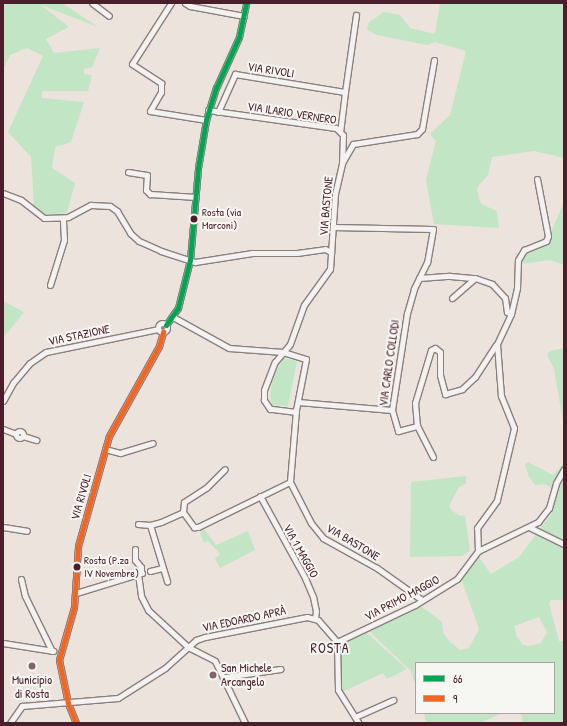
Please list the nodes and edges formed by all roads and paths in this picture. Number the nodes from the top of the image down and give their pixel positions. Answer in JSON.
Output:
{"nodes":[{"id":1,"x":92,"y":3,"type":"edge"},
{"id":2,"x":171,"y":3,"type":"edge"},
{"id":3,"x":185,"y":3,"type":"edge"},
{"id":4,"x":246,"y":3,"type":"edge"},
{"id":5,"x":356,"y":15,"type":"dead end"},
{"id":6,"x":109,"y":16,"type":"dead end"},
{"id":7,"x":244,"y":16,"type":"junction"},
{"id":8,"x":434,"y":60,"type":"dead end"},
{"id":9,"x":345,"y":92,"type":"junction"},
{"id":10,"x":208,"y":110,"type":"junction"},
{"id":11,"x":218,"y":112,"type":"junction"},
{"id":12,"x":206,"y":120,"type":"junction"},
{"id":13,"x":340,"y":130,"type":"junction"},
{"id":14,"x":342,"y":163,"type":"junction"},
{"id":15,"x":128,"y":172,"type":"dead end"},
{"id":16,"x":537,"y":179,"type":"dead end"},
{"id":17,"x":3,"y":194,"type":"edge"},
{"id":18,"x":196,"y":197,"type":"junction"},
{"id":19,"x":63,"y":218,"type":"junction"},
{"id":20,"x":333,"y":227,"type":"junction"},
{"id":21,"x":331,"y":252,"type":"junction"},
{"id":22,"x":190,"y":260,"type":"junction"},
{"id":23,"x":419,"y":278,"type":"junction"},
{"id":24,"x":475,"y":278,"type":"junction"},
{"id":25,"x":50,"y":285,"type":"dead end"},
{"id":26,"x":452,"y":298,"type":"dead end"},
{"id":27,"x":510,"y":314,"type":"junction"},
{"id":28,"x":173,"y":317,"type":"junction"},
{"id":29,"x":166,"y":325,"type":"junction"},
{"id":30,"x":158,"y":329,"type":"junction"},
{"id":31,"x":163,"y":332,"type":"junction"},
{"id":32,"x":497,"y":344,"type":"junction"},
{"id":33,"x":283,"y":352,"type":"junction"},
{"id":34,"x":3,"y":401,"type":"edge"},
{"id":35,"x":298,"y":402,"type":"junction"},
{"id":36,"x":392,"y":410,"type":"junction"},
{"id":37,"x":296,"y":412,"type":"junction"},
{"id":38,"x":418,"y":426,"type":"junction"},
{"id":39,"x":3,"y":429,"type":"edge"},
{"id":40,"x":36,"y":440,"type":"dead end"},
{"id":41,"x":152,"y":443,"type":"dead end"},
{"id":42,"x":105,"y":449,"type":"junction"},
{"id":43,"x":433,"y":457,"type":"dead end"},
{"id":44,"x":225,"y":469,"type":"dead end"},
{"id":45,"x":564,"y":469,"type":"edge"},
{"id":46,"x":290,"y":482,"type":"junction"},
{"id":47,"x":260,"y":496,"type":"junction"},
{"id":48,"x":182,"y":512,"type":"junction"},
{"id":49,"x":138,"y":524,"type":"dead end"},
{"id":50,"x":150,"y":525,"type":"junction"},
{"id":51,"x":3,"y":527,"type":"edge"},
{"id":52,"x":530,"y":528,"type":"junction"},
{"id":53,"x":27,"y":531,"type":"dead end"},
{"id":54,"x":564,"y":544,"type":"edge"},
{"id":55,"x":135,"y":549,"type":"dead end"},
{"id":56,"x":478,"y":551,"type":"junction"},
{"id":57,"x":162,"y":568,"type":"junction"},
{"id":58,"x":150,"y":571,"type":"dead end"},
{"id":59,"x":140,"y":573,"type":"junction"},
{"id":60,"x":20,"y":579,"type":"dead end"},
{"id":61,"x":167,"y":581,"type":"dead end"},
{"id":62,"x":76,"y":593,"type":"junction"},
{"id":63,"x":422,"y":600,"type":"junction"},
{"id":64,"x":315,"y":618,"type":"junction"},
{"id":65,"x":337,"y":642,"type":"junction"},
{"id":66,"x":3,"y":643,"type":"edge"},
{"id":67,"x":188,"y":647,"type":"junction"},
{"id":68,"x":52,"y":651,"type":"junction"},
{"id":69,"x":60,"y":652,"type":"junction"},
{"id":70,"x":280,"y":669,"type":"dead end"},
{"id":71,"x":225,"y":677,"type":"junction"},
{"id":72,"x":393,"y":700,"type":"dead end"},
{"id":73,"x":68,"y":703,"type":"junction"},
{"id":74,"x":356,"y":717,"type":"junction"},
{"id":75,"x":10,"y":723,"type":"edge"},
{"id":76,"x":76,"y":723,"type":"edge"},
{"id":77,"x":245,"y":723,"type":"edge"},
{"id":78,"x":359,"y":723,"type":"edge"}],
"edges":[{"from":1,"to":6,"type":"street"},
{"from":2,"to":12,"type":"street"},
{"from":3,"to":7,"type":"street"},
{"from":4,"to":7,"type":"street","name":"VIA RIVOLI"},
{"from":5,"to":9,"type":"street"},
{"from":7,"to":10,"type":"street","name":"VIA RIVOLI"},
{"from":8,"to":14,"type":"street","name":"VIA BASTONE"},
{"from":9,"to":11,"type":"street","name":"VIA RIVOLI"},
{"from":9,"to":13,"type":"street"},
{"from":10,"to":11,"type":"street","name":"VIA ILARIO VERNERO"},
{"from":10,"to":12,"type":"street","name":"VIA RIVOLI"},
{"from":11,"to":13,"type":"street","name":"VIA ILARIO VERNERO"},
{"from":12,"to":18,"type":"street","name":"VIA RIVOLI"},
{"from":13,"to":14,"type":"street","name":"VIA ILARIO VERNERO"},
{"from":14,"to":20,"type":"street","name":"VIA BASTONE"},
{"from":15,"to":18,"type":"street"},
{"from":16,"to":27,"type":"street"},
{"from":17,"to":19,"type":"street"},
{"from":18,"to":22,"type":"street","name":"VIA RIVOLI"},
{"from":19,"to":22,"type":"street"},
{"from":19,"to":25,"type":"street"},
{"from":20,"to":21,"type":"street","name":"VIA BASTONE"},
{"from":20,"to":23,"type":"street","name":"VIA CARLO COLLODI"},
{"from":21,"to":22,"type":"street"},
{"from":21,"to":33,"type":"street","name":"VIA BASTONE"},
{"from":22,"to":28,"type":"street","name":"VIA RIVOLI"},
{"from":23,"to":24,"type":"street"},
{"from":23,"to":36,"type":"street","name":"VIA CARLO COLLODI"},
{"from":24,"to":26,"type":"street"},
{"from":24,"to":27,"type":"street"},
{"from":27,"to":32,"type":"street"},
{"from":28,"to":29,"type":"street","name":"VIA RIVOLI"},
{"from":28,"to":33,"type":"street"},
{"from":29,"to":30,"type":"street","name":"VIA STAZIONE"},
{"from":29,"to":31,"type":"street","name":"VIA RIVOLI"},
{"from":30,"to":31,"type":"street"},
{"from":30,"to":34,"type":"street","name":"VIA STAZIONE"},
{"from":31,"to":42,"type":"street","name":"VIA RIVOLI"},
{"from":32,"to":38,"type":"street"},
{"from":32,"to":56,"type":"street"},
{"from":33,"to":35,"type":"street"},
{"from":33,"to":37,"type":"street","name":"VIA BASTONE"},
{"from":35,"to":36,"type":"street"},
{"from":35,"to":37,"type":"street"},
{"from":36,"to":38,"type":"street","name":"VIA CARLO COLLODI"},
{"from":37,"to":46,"type":"street"},
{"from":38,"to":43,"type":"street"},
{"from":39,"to":40,"type":"street"},
{"from":41,"to":42,"type":"street"},
{"from":42,"to":62,"type":"street","name":"VIA RIVOLI"},
{"from":44,"to":48,"type":"street"},
{"from":45,"to":52,"type":"street"},
{"from":46,"to":47,"type":"street"},
{"from":46,"to":63,"type":"street","name":"VIA BASTONE"},
{"from":47,"to":48,"type":"street"},
{"from":47,"to":64,"type":"street","name":"VIA 1 MAGGIO"},
{"from":48,"to":50,"type":"street"},
{"from":49,"to":50,"type":"street"},
{"from":50,"to":57,"type":"street"},
{"from":51,"to":53,"type":"street"},
{"from":52,"to":54,"type":"street"},
{"from":52,"to":56,"type":"street","name":"VIA PRIMO MAGGIO"},
{"from":55,"to":59,"type":"street"},
{"from":56,"to":63,"type":"street","name":"VIA PRIMO MAGGIO"},
{"from":57,"to":58,"type":"street"},
{"from":57,"to":61,"type":"street"},
{"from":59,"to":62,"type":"street"},
{"from":59,"to":67,"type":"street"},
{"from":60,"to":68,"type":"street"},
{"from":62,"to":69,"type":"street","name":"VIA RIVOLI"},
{"from":63,"to":65,"type":"street","name":"VIA PRIMO MAGGIO"},
{"from":64,"to":65,"type":"street"},
{"from":64,"to":67,"type":"street","name":"VIA EDOARDO APRÀ"},
{"from":65,"to":74,"type":"street"},
{"from":66,"to":68,"type":"street"},
{"from":67,"to":71,"type":"street"},
{"from":67,"to":73,"type":"street","name":"VIA EDOARDO APRÀ"},
{"from":68,"to":69,"type":"street"},
{"from":69,"to":73,"type":"street","name":"VIA RIVOLI"},
{"from":70,"to":71,"type":"street"},
{"from":71,"to":77,"type":"street"},
{"from":72,"to":74,"type":"street"},
{"from":73,"to":75,"type":"street","name":"VIA EDOARDO APRÀ"},
{"from":73,"to":76,"type":"street","name":"VIA RIVOLI"},
{"from":74,"to":78,"type":"street"}]}
